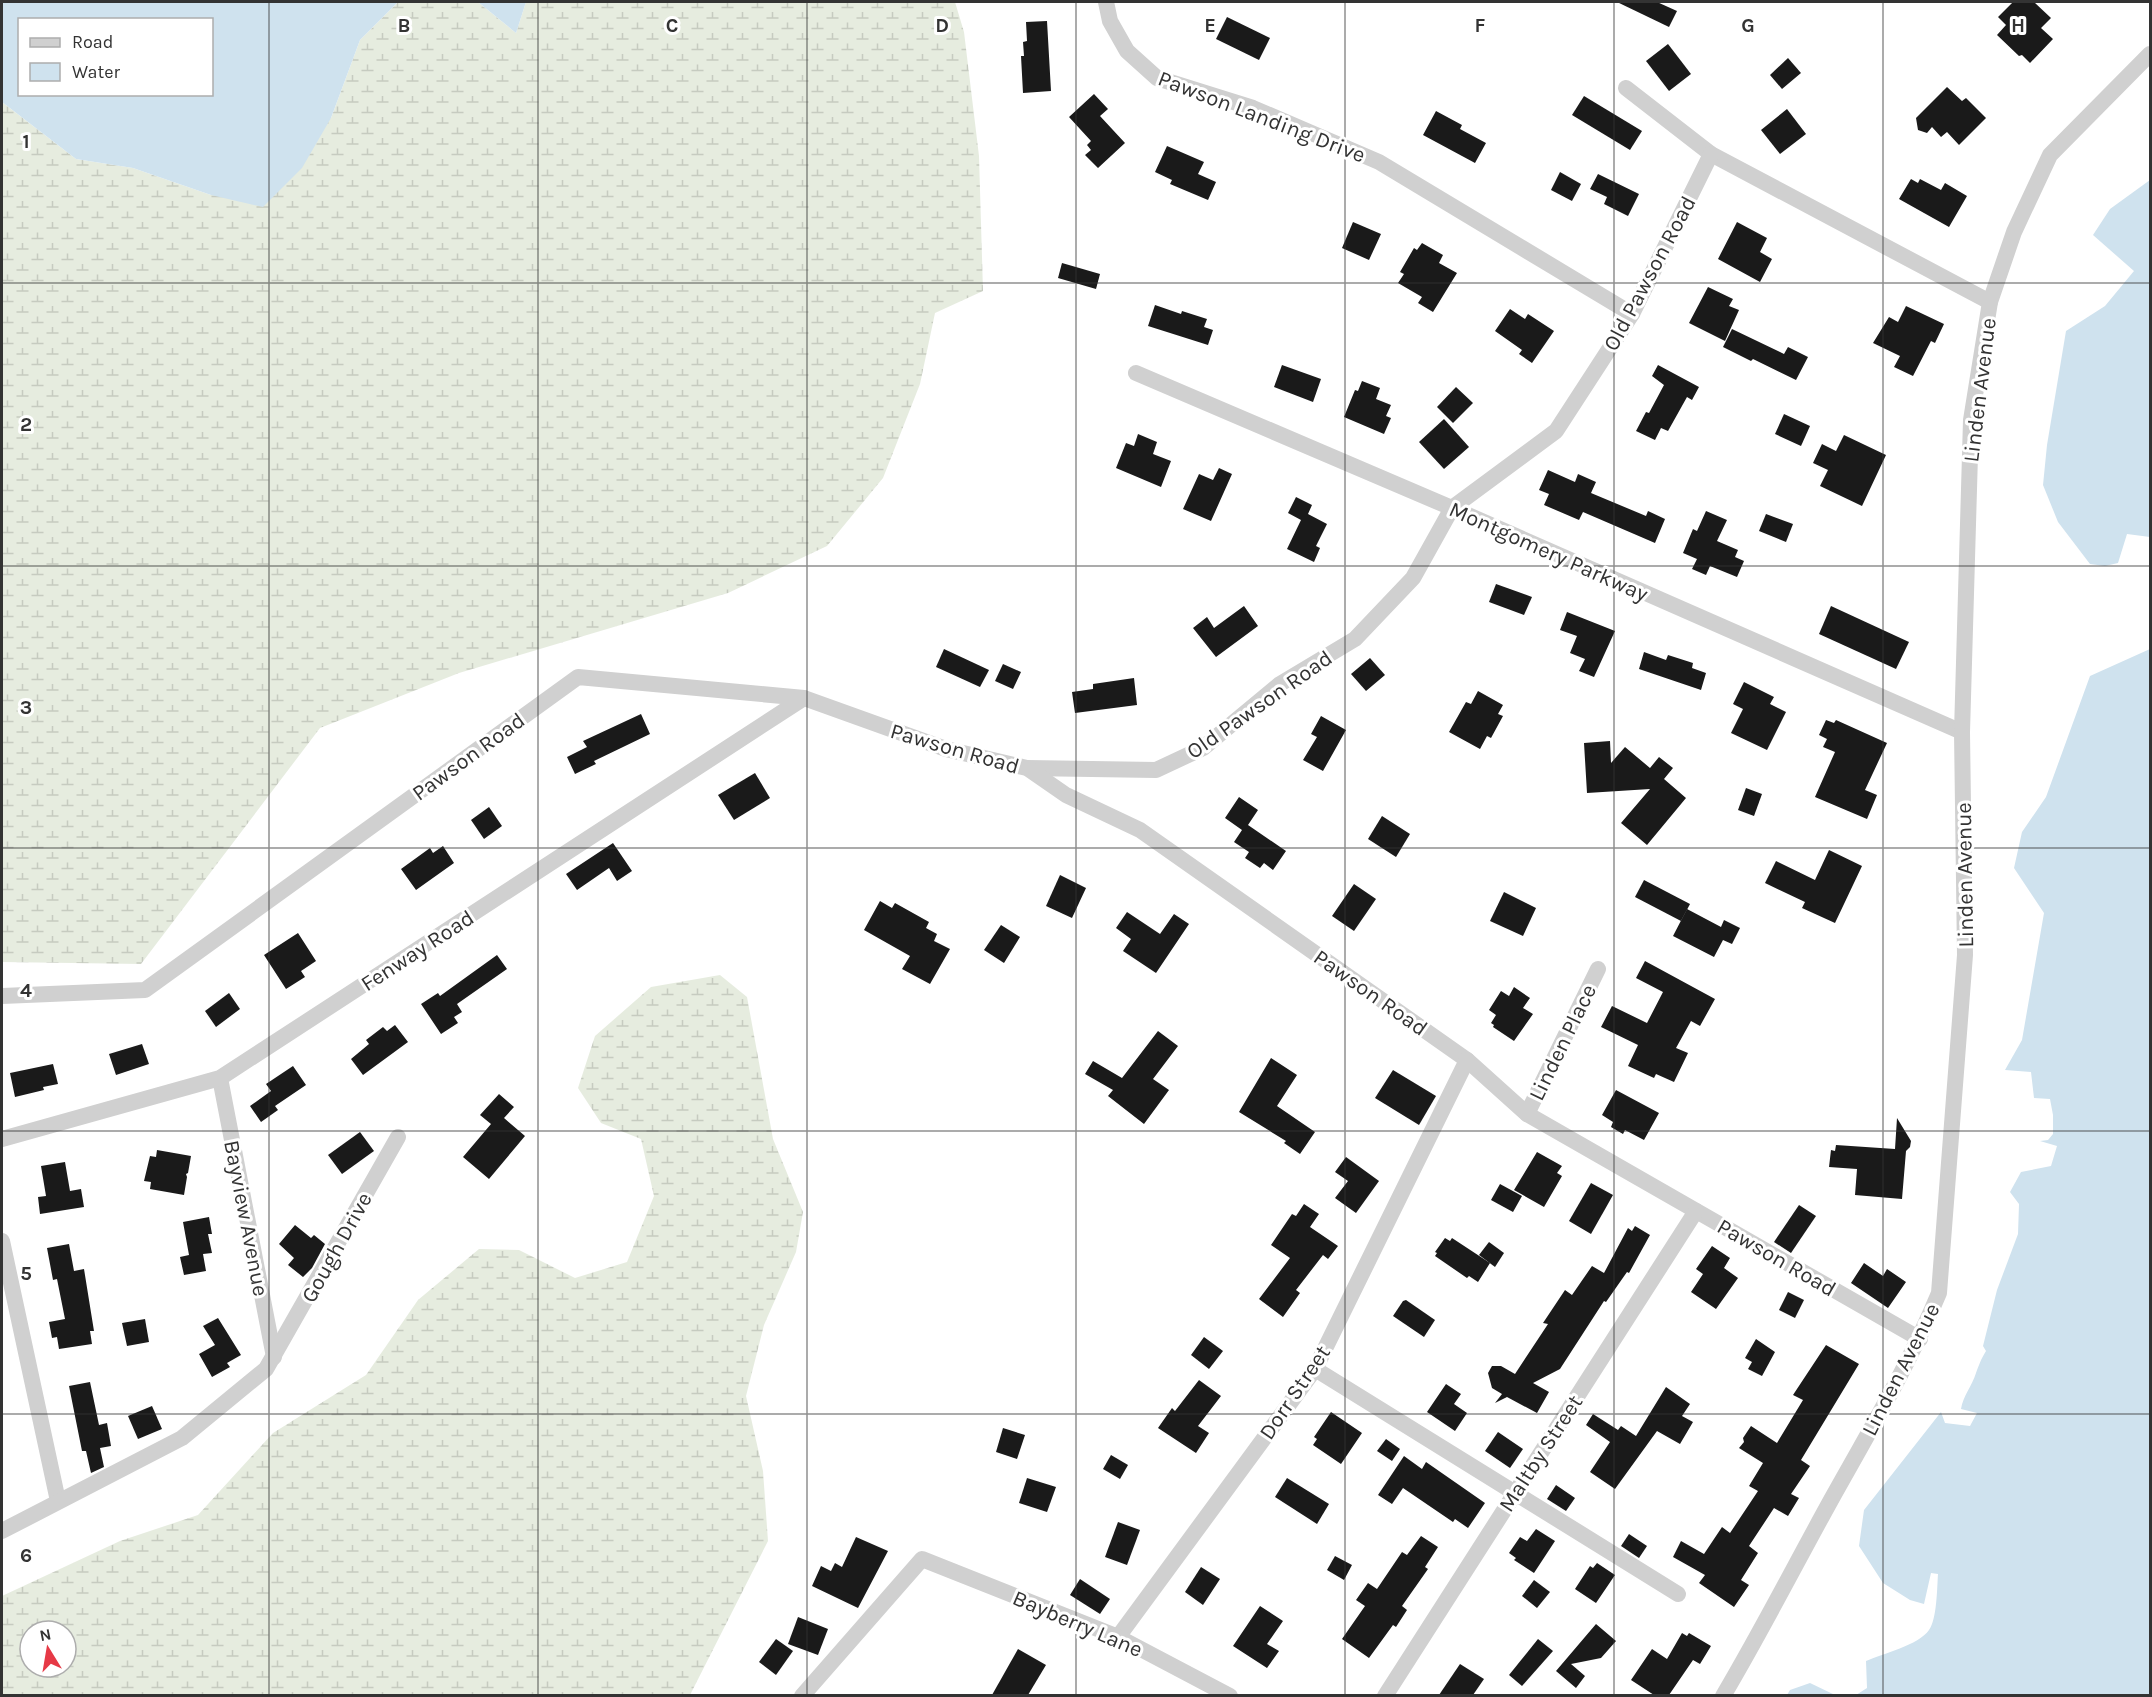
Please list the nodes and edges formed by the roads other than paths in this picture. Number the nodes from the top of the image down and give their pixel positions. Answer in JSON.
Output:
{"nodes":[{"id":1,"x":1106,"y":2,"type":"edge"},
{"id":2,"x":2151,"y":54,"type":"edge"},
{"id":3,"x":1626,"y":88,"type":"dead end"},
{"id":4,"x":1711,"y":154,"type":"junction"},
{"id":5,"x":1990,"y":302,"type":"junction"},
{"id":6,"x":1632,"y":314,"type":"junction"},
{"id":7,"x":1136,"y":373,"type":"dead end"},
{"id":8,"x":1452,"y":508,"type":"junction"},
{"id":9,"x":804,"y":698,"type":"junction"},
{"id":10,"x":1962,"y":732,"type":"junction"},
{"id":11,"x":1027,"y":768,"type":"junction"},
{"id":12,"x":1598,"y":969,"type":"dead end"},
{"id":13,"x":2,"y":996,"type":"edge"},
{"id":14,"x":1467,"y":1060,"type":"junction"},
{"id":15,"x":220,"y":1078,"type":"junction"},
{"id":16,"x":1527,"y":1114,"type":"junction"},
{"id":17,"x":398,"y":1137,"type":"dead end"},
{"id":18,"x":2,"y":1139,"type":"edge"},
{"id":19,"x":1696,"y":1211,"type":"junction"},
{"id":20,"x":2,"y":1251,"type":"edge"},
{"id":21,"x":1920,"y":1339,"type":"junction"},
{"id":22,"x":274,"y":1357,"type":"junction"},
{"id":23,"x":1315,"y":1369,"type":"junction"},
{"id":24,"x":1514,"y":1492,"type":"junction"},
{"id":25,"x":58,"y":1500,"type":"junction"},
{"id":26,"x":2,"y":1531,"type":"edge"},
{"id":27,"x":1678,"y":1594,"type":"dead end"},
{"id":28,"x":1118,"y":1638,"type":"junction"},
{"id":29,"x":802,"y":1695,"type":"edge"},
{"id":30,"x":1230,"y":1695,"type":"edge"},
{"id":31,"x":1385,"y":1695,"type":"edge"},
{"id":32,"x":1723,"y":1695,"type":"edge"}],
"edges":[{"from":1,"to":6,"type":"street","name":"Pawson Landing Drive"},
{"from":2,"to":5,"type":"street","name":"Linden Avenue"},
{"from":3,"to":4,"type":"street"},
{"from":4,"to":5,"type":"street"},
{"from":4,"to":6,"type":"street","name":"Old Pawson Road"},
{"from":5,"to":10,"type":"street","name":"Linden Avenue"},
{"from":6,"to":8,"type":"street","name":"Old Pawson Road"},
{"from":7,"to":8,"type":"street","name":"Montgomery Parkway"},
{"from":8,"to":10,"type":"street","name":"Montgomery Parkway"},
{"from":8,"to":11,"type":"street","name":"Old Pawson Road"},
{"from":9,"to":11,"type":"street","name":"Pawson Road"},
{"from":9,"to":13,"type":"street","name":"Pawson Road"},
{"from":9,"to":15,"type":"street","name":"Fenway Road"},
{"from":10,"to":21,"type":"street","name":"Linden Avenue"},
{"from":11,"to":14,"type":"street","name":"Pawson Road"},
{"from":12,"to":16,"type":"street","name":"Linden Place"},
{"from":14,"to":16,"type":"street","name":"Pawson Road"},
{"from":14,"to":23,"type":"street","name":"Dorr Street"},
{"from":15,"to":18,"type":"street","name":"Fenway Road"},
{"from":15,"to":22,"type":"street","name":"Bayview Avenue"},
{"from":16,"to":19,"type":"street","name":"Pawson Road"},
{"from":17,"to":22,"type":"street","name":"Gough Drive"},
{"from":19,"to":21,"type":"street","name":"Pawson Road"},
{"from":19,"to":24,"type":"street","name":"Maltby Street"},
{"from":20,"to":25,"type":"street"},
{"from":21,"to":32,"type":"street","name":"Linden Avenue"},
{"from":22,"to":25,"type":"street","name":"Gough Drive"},
{"from":23,"to":24,"type":"street"},
{"from":23,"to":28,"type":"street","name":"Dorr Street"},
{"from":24,"to":27,"type":"street"},
{"from":24,"to":31,"type":"street","name":"Maltby Street"},
{"from":25,"to":26,"type":"street","name":"Gough Drive"},
{"from":28,"to":29,"type":"street","name":"Bayberry Lane"},
{"from":28,"to":30,"type":"street","name":"Bayberry Lane"}]}
